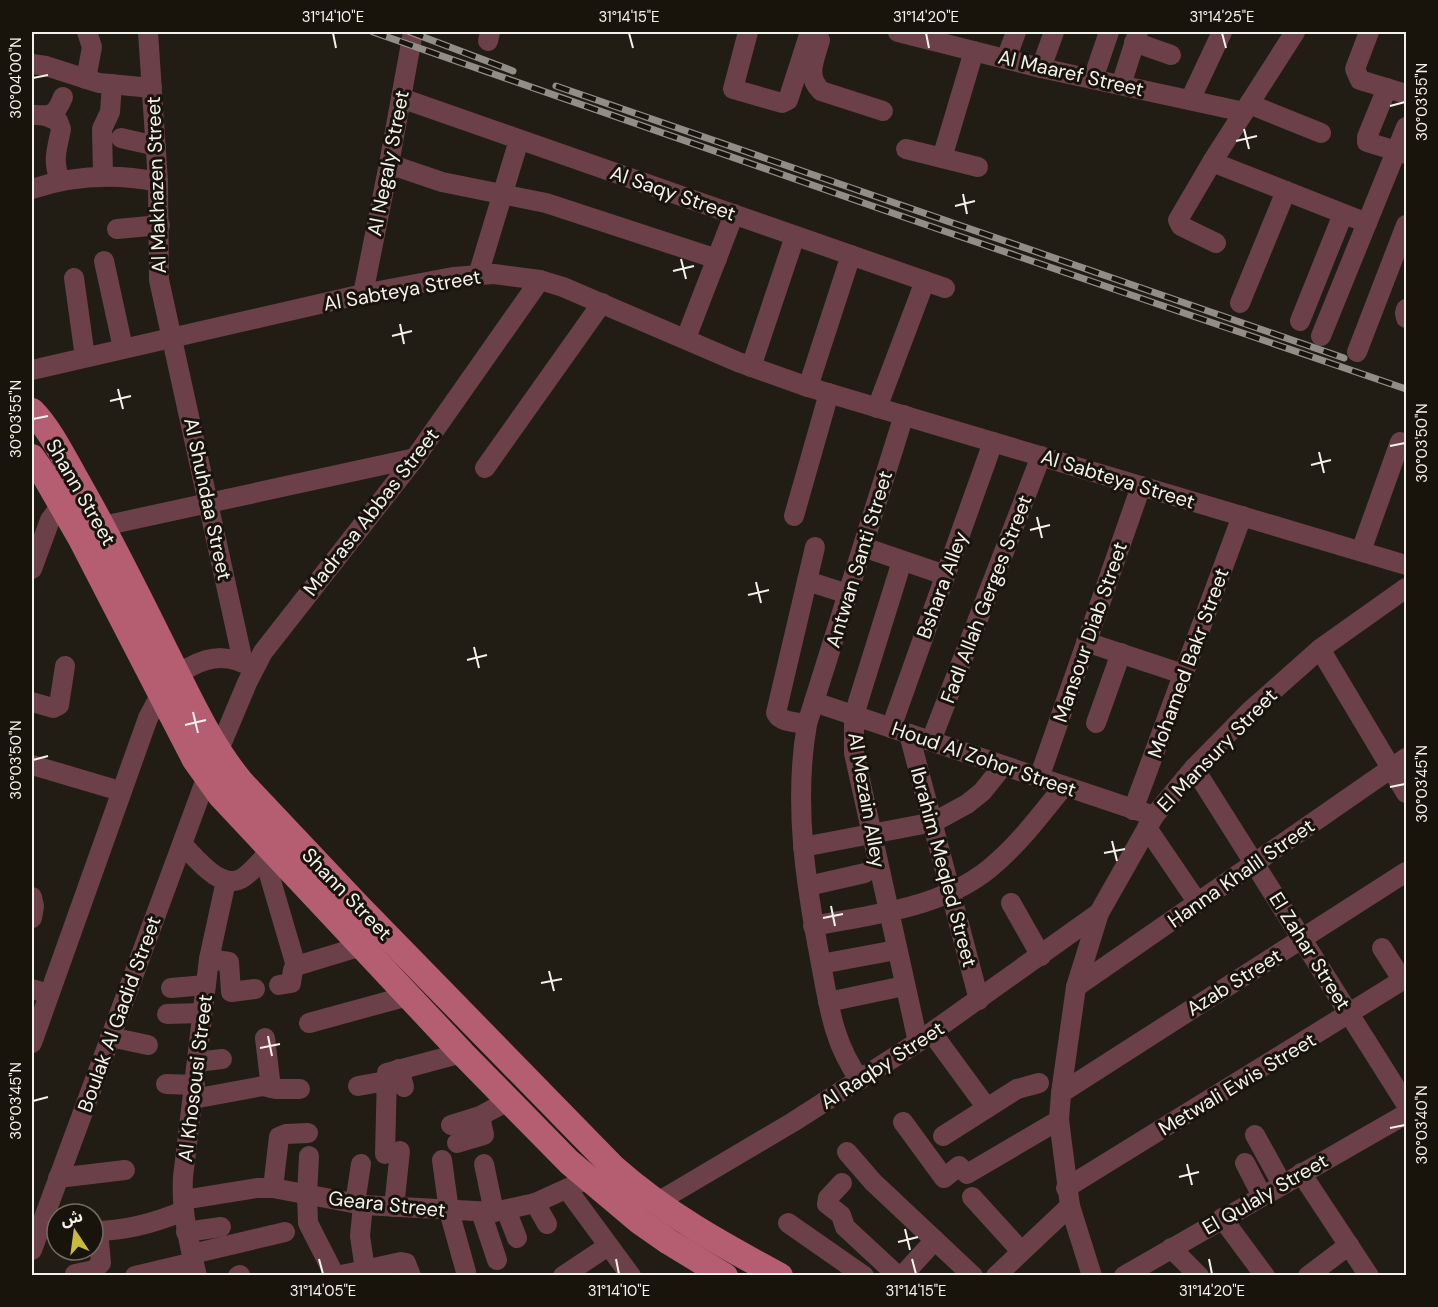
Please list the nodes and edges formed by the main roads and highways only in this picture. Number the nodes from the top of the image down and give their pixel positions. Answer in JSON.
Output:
{"nodes":[{"id":1,"x":32,"y":411,"type":"edge"},
{"id":2,"x":32,"y":458,"type":"edge"},
{"id":3,"x":170,"y":684,"type":"junction"},
{"id":4,"x":350,"y":916,"type":"junction"},
{"id":5,"x":562,"y":1116,"type":"junction"},
{"id":6,"x":542,"y":1134,"type":"junction"},
{"id":7,"x":725,"y":1275,"type":"edge"},
{"id":8,"x":780,"y":1275,"type":"edge"}],
"edges":[{"from":1,"to":3,"type":"main road","name":"Shann Street"},
{"from":2,"to":3,"type":"main road","name":"Shann Street"},
{"from":3,"to":4,"type":"main road","name":"Shann Street"},
{"from":3,"to":4,"type":"main road","name":"Shann Street"},
{"from":4,"to":5,"type":"main road","name":"Shann Street"},
{"from":4,"to":6,"type":"main road","name":"Shann Street"},
{"from":5,"to":6,"type":"main road"},
{"from":5,"to":8,"type":"main road","name":"Shann Street"},
{"from":6,"to":7,"type":"main road","name":"Shann Street"}]}
